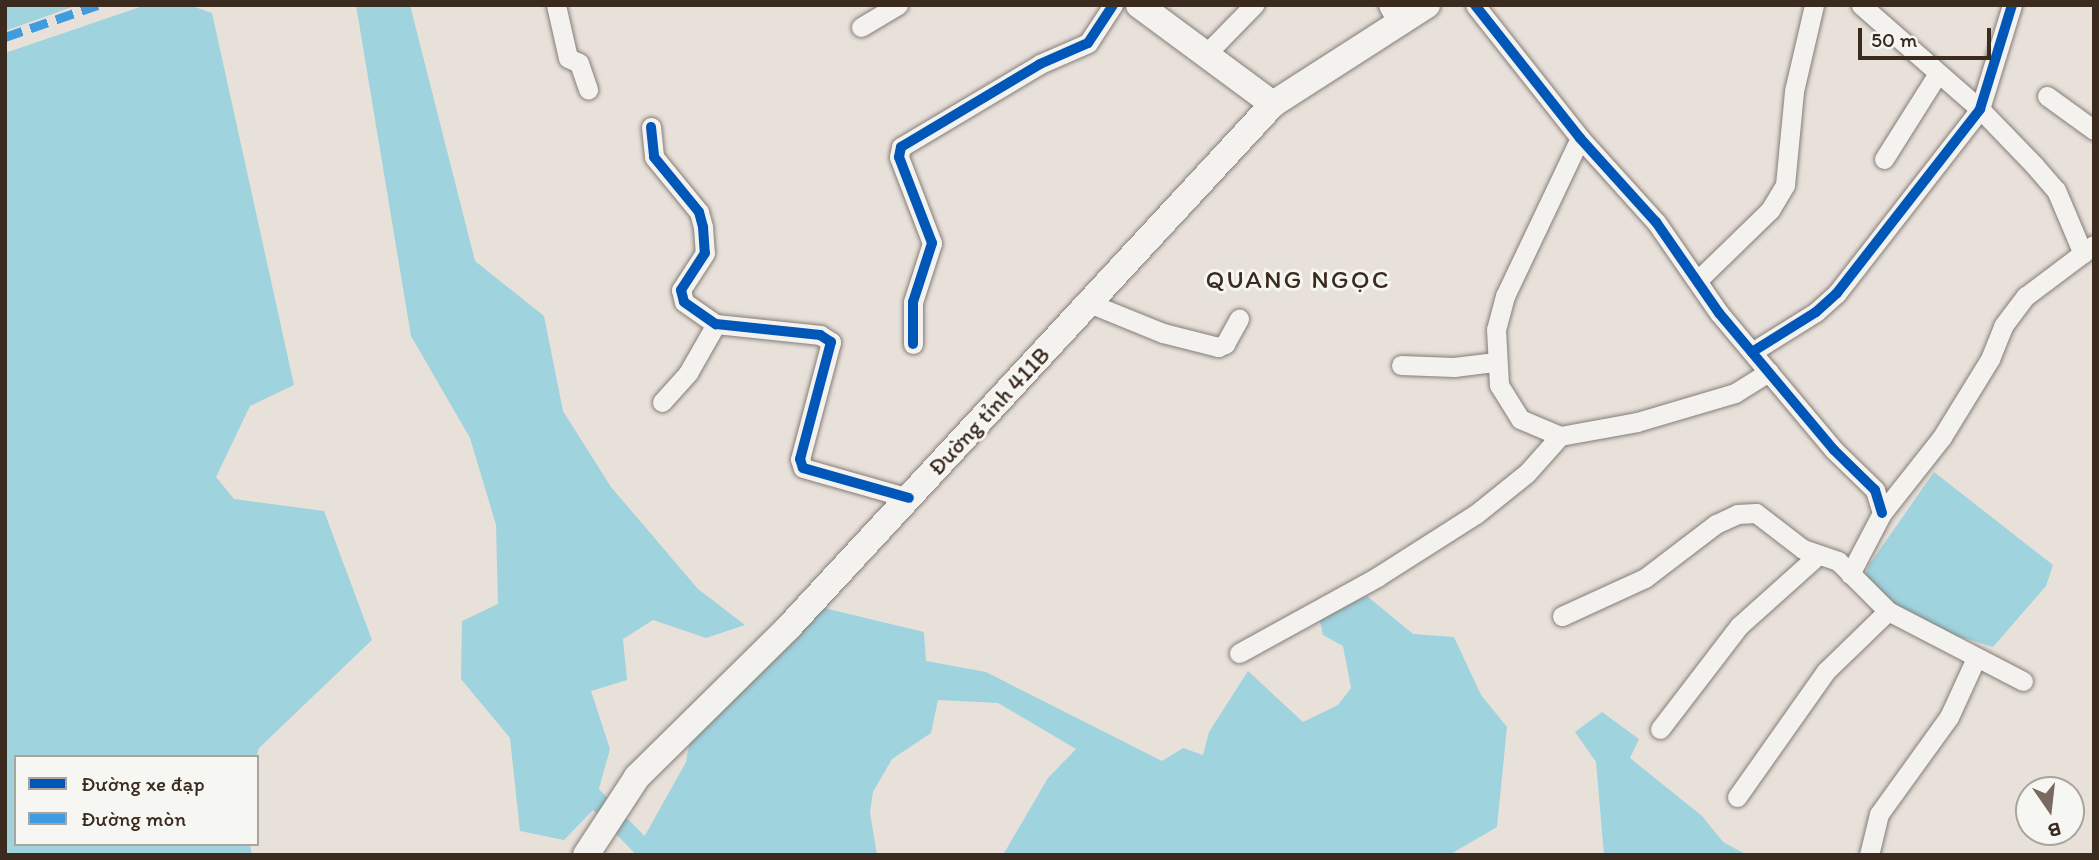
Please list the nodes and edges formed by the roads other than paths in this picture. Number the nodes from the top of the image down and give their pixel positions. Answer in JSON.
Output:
{"nodes":[{"id":1,"x":556,"y":5,"type":"edge"},
{"id":2,"x":898,"y":5,"type":"edge"},
{"id":3,"x":1113,"y":5,"type":"edge"},
{"id":4,"x":1139,"y":5,"type":"edge"},
{"id":5,"x":1254,"y":5,"type":"edge"},
{"id":6,"x":1427,"y":5,"type":"edge"},
{"id":7,"x":1475,"y":5,"type":"edge"},
{"id":8,"x":1814,"y":5,"type":"edge"},
{"id":9,"x":1861,"y":5,"type":"edge"},
{"id":10,"x":2012,"y":5,"type":"edge"},
{"id":11,"x":1393,"y":13,"type":"edge"},
{"id":12,"x":862,"y":27,"type":"dead end"},
{"id":13,"x":1206,"y":54,"type":"junction"},
{"id":14,"x":1937,"y":75,"type":"junction"},
{"id":15,"x":588,"y":89,"type":"dead end"},
{"id":16,"x":2047,"y":96,"type":"dead end"},
{"id":17,"x":1273,"y":104,"type":"junction"},
{"id":18,"x":1980,"y":109,"type":"junction"},
{"id":19,"x":651,"y":127,"type":"dead end"},
{"id":20,"x":2094,"y":130,"type":"edge"},
{"id":21,"x":1580,"y":138,"type":"junction"},
{"id":22,"x":1884,"y":159,"type":"dead end"},
{"id":23,"x":2088,"y":250,"type":"edge"},
{"id":24,"x":1698,"y":280,"type":"junction"},
{"id":25,"x":1089,"y":303,"type":"junction"},
{"id":26,"x":1239,"y":319,"type":"dead end"},
{"id":27,"x":716,"y":324,"type":"junction"},
{"id":28,"x":913,"y":344,"type":"dead end"},
{"id":29,"x":1752,"y":352,"type":"junction"},
{"id":30,"x":1494,"y":362,"type":"junction"},
{"id":31,"x":1401,"y":365,"type":"dead end"},
{"id":32,"x":1769,"y":372,"type":"junction"},
{"id":33,"x":662,"y":402,"type":"dead end"},
{"id":34,"x":1560,"y":436,"type":"junction"},
{"id":35,"x":909,"y":498,"type":"junction"},
{"id":36,"x":1882,"y":513,"type":"junction"},
{"id":37,"x":1818,"y":555,"type":"junction"},
{"id":38,"x":1850,"y":574,"type":"junction"},
{"id":39,"x":1888,"y":611,"type":"junction"},
{"id":40,"x":1562,"y":616,"type":"dead end"},
{"id":41,"x":1239,"y":653,"type":"dead end"},
{"id":42,"x":1976,"y":658,"type":"junction"},
{"id":43,"x":2023,"y":681,"type":"dead end"},
{"id":44,"x":1660,"y":729,"type":"dead end"},
{"id":45,"x":1737,"y":797,"type":"dead end"},
{"id":46,"x":589,"y":850,"type":"edge"},
{"id":47,"x":1869,"y":855,"type":"edge"}],
"edges":[{"from":1,"to":15,"type":"street"},
{"from":2,"to":12,"type":"street"},
{"from":3,"to":28,"type":"street"},
{"from":4,"to":13,"type":"main road"},
{"from":5,"to":13,"type":"street"},
{"from":6,"to":11,"type":"main road","name":"Đường tỉnh 411B"},
{"from":7,"to":21,"type":"street"},
{"from":8,"to":24,"type":"street"},
{"from":9,"to":14,"type":"street"},
{"from":10,"to":18,"type":"street"},
{"from":11,"to":17,"type":"main road","name":"Đường tỉnh 411B"},
{"from":13,"to":17,"type":"main road"},
{"from":14,"to":18,"type":"street"},
{"from":14,"to":22,"type":"street"},
{"from":16,"to":20,"type":"street"},
{"from":17,"to":25,"type":"main road","name":"Đường tỉnh 411B"},
{"from":18,"to":23,"type":"street"},
{"from":18,"to":29,"type":"street"},
{"from":19,"to":27,"type":"street"},
{"from":21,"to":24,"type":"street"},
{"from":21,"to":30,"type":"street"},
{"from":23,"to":36,"type":"street"},
{"from":24,"to":29,"type":"street"},
{"from":25,"to":26,"type":"street"},
{"from":25,"to":35,"type":"main road","name":"Đường tỉnh 411B"},
{"from":27,"to":33,"type":"street"},
{"from":27,"to":35,"type":"street"},
{"from":29,"to":32,"type":"street"},
{"from":30,"to":31,"type":"street"},
{"from":30,"to":34,"type":"street"},
{"from":32,"to":34,"type":"street"},
{"from":32,"to":36,"type":"street"},
{"from":34,"to":41,"type":"street"},
{"from":35,"to":46,"type":"main road","name":"Đường tỉnh 411B"},
{"from":36,"to":38,"type":"street"},
{"from":37,"to":38,"type":"street"},
{"from":37,"to":40,"type":"street"},
{"from":37,"to":44,"type":"street"},
{"from":38,"to":39,"type":"street"},
{"from":39,"to":42,"type":"street"},
{"from":39,"to":45,"type":"street"},
{"from":42,"to":43,"type":"street"},
{"from":42,"to":47,"type":"street"}]}
